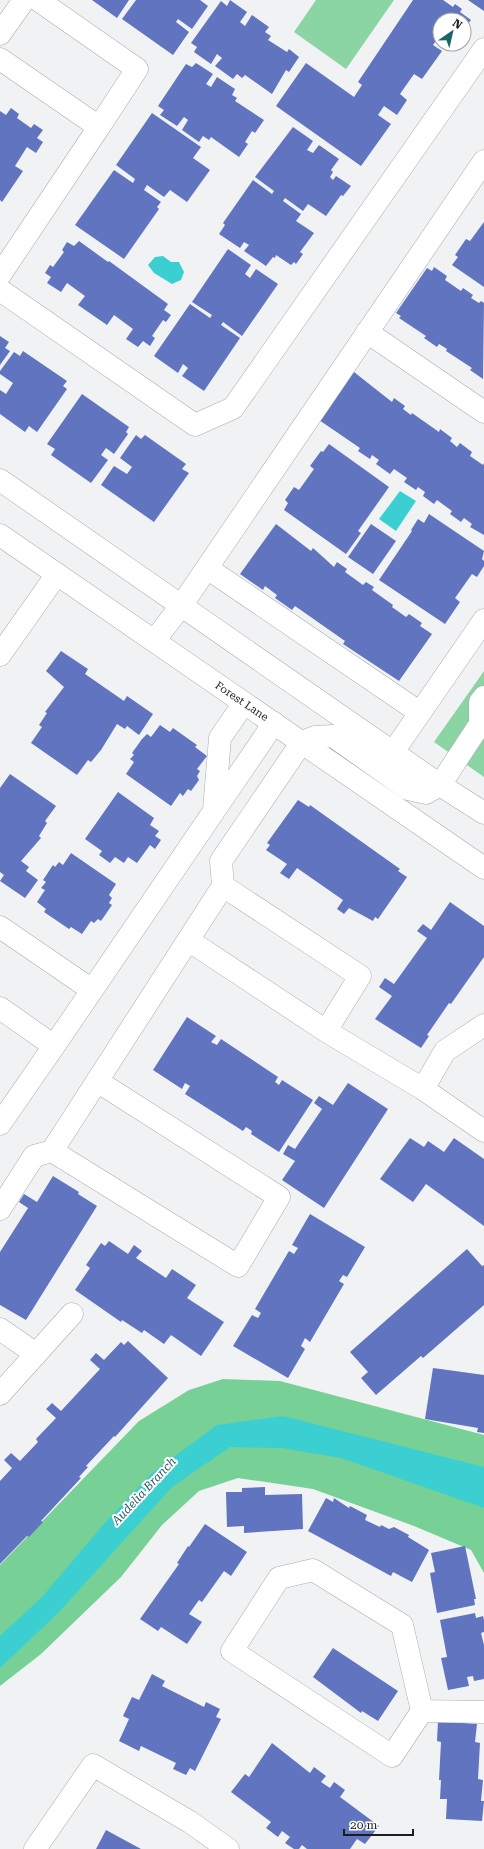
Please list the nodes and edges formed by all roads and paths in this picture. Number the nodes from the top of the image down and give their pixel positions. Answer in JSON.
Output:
{"nodes":[{"id":1,"x":24,"y":0,"type":"edge"},
{"id":2,"x":38,"y":0,"type":"edge"},
{"id":3,"x":0,"y":34,"type":"edge"},
{"id":4,"x":484,"y":49,"type":"edge"},
{"id":5,"x":0,"y":59,"type":"edge"},
{"id":6,"x":99,"y":127,"type":"junction"},
{"id":7,"x":484,"y":161,"type":"edge"},
{"id":8,"x":0,"y":275,"type":"edge"},
{"id":9,"x":0,"y":290,"type":"edge"},
{"id":10,"x":367,"y":332,"type":"junction"},
{"id":11,"x":484,"y":412,"type":"edge"},
{"id":12,"x":0,"y":480,"type":"edge"},
{"id":13,"x":0,"y":535,"type":"edge"},
{"id":14,"x":207,"y":568,"type":"junction"},
{"id":15,"x":57,"y":574,"type":"junction"},
{"id":16,"x":181,"y":606,"type":"junction"},
{"id":17,"x":484,"y":620,"type":"edge"},
{"id":18,"x":154,"y":641,"type":"junction"},
{"id":19,"x":0,"y":655,"type":"edge"},
{"id":20,"x":484,"y":697,"type":"edge"},
{"id":21,"x":244,"y":703,"type":"junction"},
{"id":22,"x":419,"y":712,"type":"junction"},
{"id":23,"x":274,"y":723,"type":"junction"},
{"id":24,"x":482,"y":726,"type":"edge"},
{"id":25,"x":302,"y":742,"type":"junction"},
{"id":26,"x":218,"y":752,"type":"junction"},
{"id":27,"x":392,"y":752,"type":"junction"},
{"id":28,"x":243,"y":769,"type":"junction"},
{"id":29,"x":440,"y":785,"type":"junction"},
{"id":30,"x":214,"y":812,"type":"junction"},
{"id":31,"x":484,"y":813,"type":"edge"},
{"id":32,"x":484,"y":868,"type":"edge"},
{"id":33,"x":223,"y":886,"type":"junction"},
{"id":34,"x":0,"y":927,"type":"edge"},
{"id":35,"x":188,"y":940,"type":"junction"},
{"id":36,"x":92,"y":990,"type":"junction"},
{"id":37,"x":0,"y":1008,"type":"edge"},
{"id":38,"x":484,"y":1024,"type":"edge"},
{"id":39,"x":326,"y":1031,"type":"junction"},
{"id":40,"x":54,"y":1046,"type":"junction"},
{"id":41,"x":97,"y":1081,"type":"junction"},
{"id":42,"x":423,"y":1089,"type":"junction"},
{"id":43,"x":0,"y":1124,"type":"edge"},
{"id":44,"x":484,"y":1131,"type":"edge"},
{"id":45,"x":52,"y":1151,"type":"junction"},
{"id":46,"x":0,"y":1208,"type":"edge"},
{"id":47,"x":72,"y":1314,"type":"dead end"},
{"id":48,"x":0,"y":1328,"type":"edge"},
{"id":49,"x":36,"y":1354,"type":"junction"},
{"id":50,"x":0,"y":1394,"type":"edge"},
{"id":51,"x":422,"y":1711,"type":"junction"},
{"id":52,"x":484,"y":1712,"type":"edge"},
{"id":53,"x":34,"y":1849,"type":"edge"},
{"id":54,"x":228,"y":1849,"type":"edge"}],
"edges":[{"from":1,"to":3,"type":"main road"},
{"from":2,"to":6,"type":"main road"},
{"from":4,"to":9,"type":"main road"},
{"from":5,"to":6,"type":"main road"},
{"from":6,"to":8,"type":"main road"},
{"from":7,"to":10,"type":"main road"},
{"from":10,"to":11,"type":"main road"},
{"from":10,"to":14,"type":"main road"},
{"from":12,"to":16,"type":"main road"},
{"from":13,"to":15,"type":"main road","name":"Forest Lane"},
{"from":14,"to":16,"type":"main road"},
{"from":14,"to":22,"type":"main road"},
{"from":15,"to":18,"type":"main road","name":"Forest Lane"},
{"from":15,"to":19,"type":"main road"},
{"from":16,"to":18,"type":"main road"},
{"from":16,"to":27,"type":"main road"},
{"from":17,"to":22,"type":"main road"},
{"from":18,"to":21,"type":"main road","name":"Forest Lane"},
{"from":20,"to":24,"type":"main road"},
{"from":21,"to":23,"type":"main road","name":"Forest Lane"},
{"from":21,"to":26,"type":"main road"},
{"from":22,"to":27,"type":"main road"},
{"from":23,"to":25,"type":"main road","name":"Forest Lane"},
{"from":23,"to":28,"type":"main road"},
{"from":24,"to":29,"type":"main road"},
{"from":25,"to":29,"type":"main road"},
{"from":25,"to":32,"type":"main road","name":"Forest Lane"},
{"from":25,"to":33,"type":"main road"},
{"from":26,"to":28,"type":"main road"},
{"from":26,"to":30,"type":"main road"},
{"from":27,"to":29,"type":"main road"},
{"from":28,"to":30,"type":"main road"},
{"from":29,"to":31,"type":"main road"},
{"from":30,"to":36,"type":"main road"},
{"from":33,"to":35,"type":"main road"},
{"from":33,"to":39,"type":"main road"},
{"from":34,"to":36,"type":"main road"},
{"from":35,"to":39,"type":"main road"},
{"from":35,"to":41,"type":"main road"},
{"from":36,"to":40,"type":"main road"},
{"from":37,"to":40,"type":"main road"},
{"from":38,"to":42,"type":"main road"},
{"from":39,"to":42,"type":"main road"},
{"from":40,"to":43,"type":"main road"},
{"from":41,"to":45,"type":"main road"},
{"from":41,"to":45,"type":"main road"},
{"from":42,"to":44,"type":"main road"},
{"from":45,"to":46,"type":"main road"},
{"from":47,"to":49,"type":"main road"},
{"from":48,"to":49,"type":"main road"},
{"from":49,"to":50,"type":"main road"},
{"from":51,"to":51,"type":"main road"},
{"from":51,"to":52,"type":"main road"},
{"from":53,"to":54,"type":"main road"}]}
